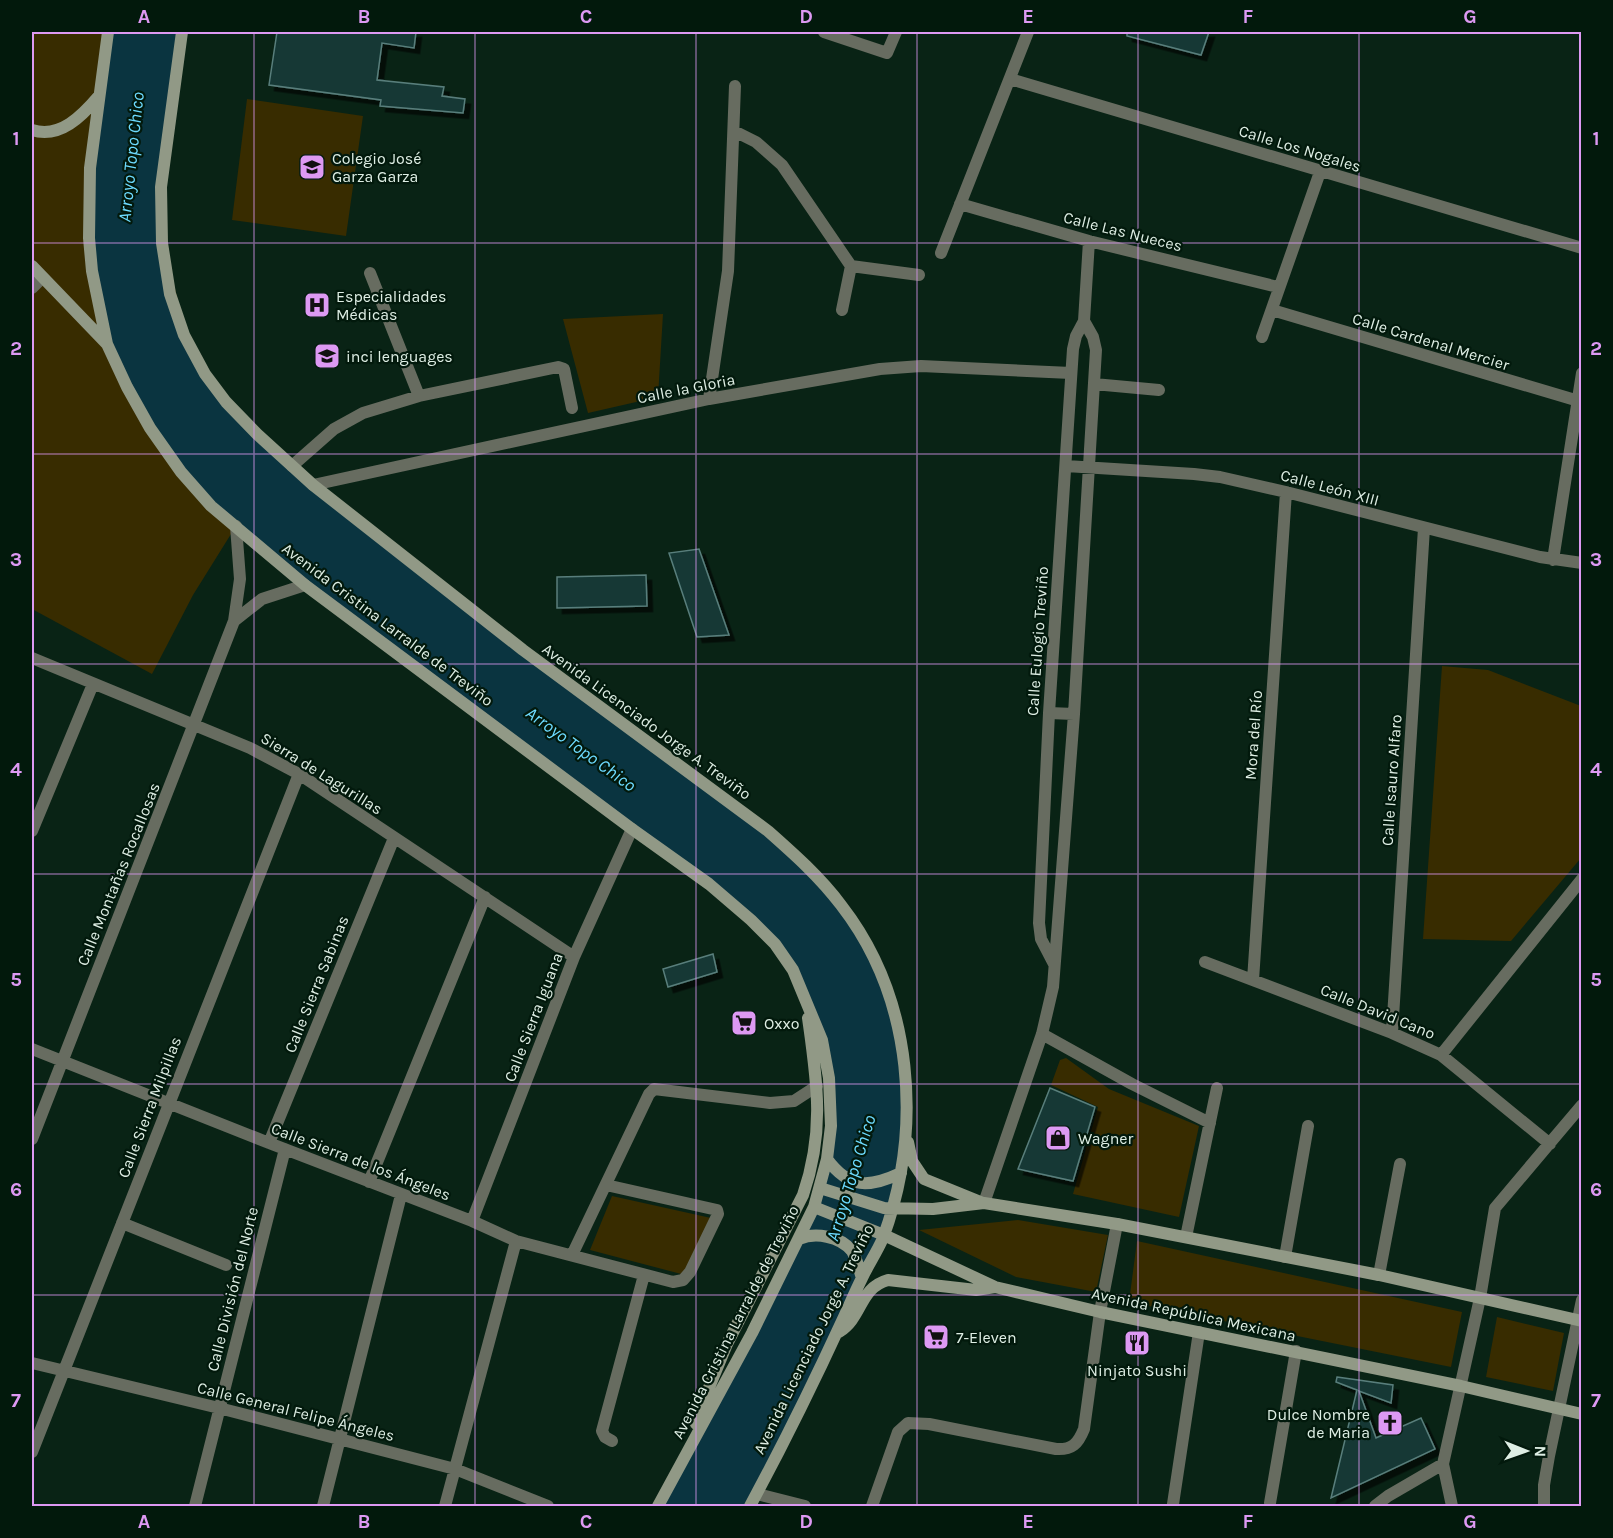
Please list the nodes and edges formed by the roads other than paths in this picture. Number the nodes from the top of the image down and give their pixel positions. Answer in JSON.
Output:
{"nodes":[{"id":1,"x":108,"y":32,"type":"edge"},
{"id":2,"x":182,"y":32,"type":"edge"},
{"id":3,"x":824,"y":32,"type":"edge"},
{"id":4,"x":896,"y":32,"type":"edge"},
{"id":5,"x":1028,"y":32,"type":"edge"},
{"id":6,"x":1010,"y":79,"type":"junction"},
{"id":7,"x":735,"y":86,"type":"dead end"},
{"id":8,"x":100,"y":95,"type":"junction"},
{"id":9,"x":32,"y":130,"type":"edge"},
{"id":10,"x":734,"y":131,"type":"junction"},
{"id":11,"x":1320,"y":172,"type":"junction"},
{"id":12,"x":960,"y":204,"type":"junction"},
{"id":13,"x":1089,"y":241,"type":"junction"},
{"id":14,"x":1581,"y":248,"type":"edge"},
{"id":15,"x":940,"y":253,"type":"dead end"},
{"id":16,"x":32,"y":266,"type":"edge"},
{"id":17,"x":851,"y":266,"type":"junction"},
{"id":18,"x":370,"y":273,"type":"dead end"},
{"id":19,"x":919,"y":275,"type":"dead end"},
{"id":20,"x":42,"y":278,"type":"junction"},
{"id":21,"x":1278,"y":287,"type":"junction"},
{"id":22,"x":32,"y":288,"type":"edge"},
{"id":23,"x":842,"y":310,"type":"dead end"},
{"id":24,"x":1272,"y":310,"type":"junction"},
{"id":25,"x":1084,"y":321,"type":"junction"},
{"id":26,"x":1263,"y":337,"type":"dead end"},
{"id":27,"x":107,"y":344,"type":"junction"},
{"id":28,"x":1071,"y":373,"type":"junction"},
{"id":29,"x":1581,"y":373,"type":"edge"},
{"id":30,"x":1094,"y":384,"type":"junction"},
{"id":31,"x":1159,"y":390,"type":"dead end"},
{"id":32,"x":419,"y":396,"type":"junction"},
{"id":33,"x":709,"y":399,"type":"junction"},
{"id":34,"x":1579,"y":402,"type":"edge"},
{"id":35,"x":572,"y":408,"type":"dead end"},
{"id":36,"x":292,"y":466,"type":"junction"},
{"id":37,"x":1066,"y":466,"type":"junction"},
{"id":38,"x":1088,"y":467,"type":"junction"},
{"id":39,"x":313,"y":484,"type":"junction"},
{"id":40,"x":1286,"y":492,"type":"junction"},
{"id":41,"x":236,"y":526,"type":"junction"},
{"id":42,"x":1424,"y":528,"type":"junction"},
{"id":43,"x":1553,"y":560,"type":"junction"},
{"id":44,"x":1581,"y":563,"type":"edge"},
{"id":45,"x":305,"y":585,"type":"junction"},
{"id":46,"x":234,"y":621,"type":"junction"},
{"id":47,"x":32,"y":658,"type":"edge"},
{"id":48,"x":93,"y":684,"type":"junction"},
{"id":49,"x":1049,"y":712,"type":"junction"},
{"id":50,"x":1074,"y":714,"type":"junction"},
{"id":51,"x":195,"y":724,"type":"junction"},
{"id":52,"x":299,"y":774,"type":"junction"},
{"id":53,"x":632,"y":829,"type":"junction"},
{"id":54,"x":32,"y":831,"type":"edge"},
{"id":55,"x":394,"y":838,"type":"junction"},
{"id":56,"x":1581,"y":879,"type":"edge"},
{"id":57,"x":485,"y":897,"type":"junction"},
{"id":58,"x":574,"y":957,"type":"junction"},
{"id":59,"x":1205,"y":962,"type":"dead end"},
{"id":60,"x":1054,"y":964,"type":"junction"},
{"id":61,"x":1253,"y":981,"type":"junction"},
{"id":62,"x":805,"y":996,"type":"junction"},
{"id":63,"x":1392,"y":1033,"type":"junction"},
{"id":64,"x":1042,"y":1034,"type":"junction"},
{"id":65,"x":32,"y":1049,"type":"edge"},
{"id":66,"x":1441,"y":1055,"type":"junction"},
{"id":67,"x":62,"y":1060,"type":"junction"},
{"id":68,"x":817,"y":1086,"type":"junction"},
{"id":69,"x":1217,"y":1088,"type":"dead end"},
{"id":70,"x":168,"y":1103,"type":"junction"},
{"id":71,"x":1581,"y":1105,"type":"edge"},
{"id":72,"x":1210,"y":1124,"type":"junction"},
{"id":73,"x":906,"y":1125,"type":"junction"},
{"id":74,"x":1308,"y":1126,"type":"dead end"},
{"id":75,"x":32,"y":1139,"type":"edge"},
{"id":76,"x":269,"y":1143,"type":"junction"},
{"id":77,"x":1550,"y":1144,"type":"junction"},
{"id":78,"x":285,"y":1149,"type":"junction"},
{"id":79,"x":831,"y":1163,"type":"junction"},
{"id":80,"x":1400,"y":1164,"type":"dead end"},
{"id":81,"x":901,"y":1173,"type":"junction"},
{"id":82,"x":369,"y":1182,"type":"junction"},
{"id":83,"x":606,"y":1185,"type":"junction"},
{"id":84,"x":824,"y":1189,"type":"junction"},
{"id":85,"x":401,"y":1195,"type":"junction"},
{"id":86,"x":984,"y":1203,"type":"junction"},
{"id":87,"x":818,"y":1209,"type":"junction"},
{"id":88,"x":892,"y":1209,"type":"junction"},
{"id":89,"x":472,"y":1221,"type":"junction"},
{"id":90,"x":122,"y":1223,"type":"junction"},
{"id":91,"x":1117,"y":1224,"type":"junction"},
{"id":92,"x":884,"y":1235,"type":"junction"},
{"id":93,"x":1186,"y":1237,"type":"junction"},
{"id":94,"x":804,"y":1238,"type":"junction"},
{"id":95,"x":516,"y":1241,"type":"junction"},
{"id":96,"x":572,"y":1255,"type":"junction"},
{"id":97,"x":1285,"y":1257,"type":"junction"},
{"id":98,"x":226,"y":1265,"type":"dead end"},
{"id":99,"x":644,"y":1275,"type":"junction"},
{"id":100,"x":1379,"y":1275,"type":"junction"},
{"id":101,"x":862,"y":1278,"type":"junction"},
{"id":102,"x":994,"y":1287,"type":"junction"},
{"id":103,"x":1480,"y":1298,"type":"junction"},
{"id":104,"x":1581,"y":1300,"type":"edge"},
{"id":105,"x":1100,"y":1312,"type":"junction"},
{"id":106,"x":1579,"y":1320,"type":"edge"},
{"id":107,"x":1199,"y":1332,"type":"junction"},
{"id":108,"x":836,"y":1334,"type":"junction"},
{"id":109,"x":1296,"y":1351,"type":"junction"},
{"id":110,"x":32,"y":1363,"type":"edge"},
{"id":111,"x":64,"y":1371,"type":"junction"},
{"id":112,"x":1461,"y":1386,"type":"junction"},
{"id":113,"x":219,"y":1408,"type":"junction"},
{"id":114,"x":1560,"y":1409,"type":"junction"},
{"id":115,"x":1581,"y":1414,"type":"edge"},
{"id":116,"x":694,"y":1437,"type":"junction"},
{"id":117,"x":340,"y":1439,"type":"junction"},
{"id":118,"x":612,"y":1441,"type":"dead end"},
{"id":119,"x":32,"y":1452,"type":"edge"},
{"id":120,"x":1443,"y":1464,"type":"junction"},
{"id":121,"x":455,"y":1469,"type":"junction"},
{"id":122,"x":757,"y":1494,"type":"junction"},
{"id":123,"x":1270,"y":1503,"type":"dead end"},
{"id":124,"x":1173,"y":1504,"type":"dead end"},
{"id":125,"x":195,"y":1506,"type":"edge"},
{"id":126,"x":323,"y":1506,"type":"edge"},
{"id":127,"x":445,"y":1506,"type":"edge"},
{"id":128,"x":548,"y":1506,"type":"edge"},
{"id":129,"x":658,"y":1506,"type":"edge"},
{"id":130,"x":750,"y":1506,"type":"edge"},
{"id":131,"x":804,"y":1506,"type":"edge"},
{"id":132,"x":872,"y":1506,"type":"edge"},
{"id":133,"x":1375,"y":1506,"type":"edge"},
{"id":134,"x":1452,"y":1506,"type":"edge"},
{"id":135,"x":1544,"y":1506,"type":"edge"}],
"edges":[{"from":1,"to":8,"type":"main road","name":"Avenida Cristina Larralde de Treviño"},
{"from":2,"to":36,"type":"main road","name":"Avenida Licenciado Jorge A. Treviño"},
{"from":3,"to":4,"type":"street"},
{"from":5,"to":6,"type":"street"},
{"from":6,"to":11,"type":"street","name":"Calle Los Nogales"},
{"from":6,"to":12,"type":"street"},
{"from":7,"to":10,"type":"street"},
{"from":8,"to":9,"type":"main road"},
{"from":8,"to":27,"type":"main road","name":"Avenida Cristina Larralde de Treviño"},
{"from":10,"to":17,"type":"street"},
{"from":10,"to":33,"type":"street"},
{"from":11,"to":14,"type":"street","name":"Calle Los Nogales"},
{"from":11,"to":21,"type":"street"},
{"from":12,"to":13,"type":"street","name":"Calle Las Nueces"},
{"from":12,"to":15,"type":"street"},
{"from":13,"to":21,"type":"street","name":"Calle Las Nueces"},
{"from":13,"to":25,"type":"street","name":"Calle Eulogio Treviño"},
{"from":16,"to":20,"type":"main road"},
{"from":17,"to":19,"type":"street"},
{"from":17,"to":23,"type":"street"},
{"from":18,"to":32,"type":"street"},
{"from":20,"to":22,"type":"street"},
{"from":20,"to":27,"type":"main road"},
{"from":21,"to":24,"type":"street"},
{"from":24,"to":26,"type":"street"},
{"from":24,"to":34,"type":"street","name":"Calle Cardenal Mercier"},
{"from":25,"to":28,"type":"street","name":"Calle Eulogio Treviño"},
{"from":25,"to":30,"type":"street","name":"Calle Eulogio Treviño"},
{"from":27,"to":41,"type":"main road","name":"Avenida Cristina Larralde de Treviño"},
{"from":28,"to":33,"type":"street","name":"Calle la Gloria"},
{"from":28,"to":37,"type":"street","name":"Calle Eulogio Treviño"},
{"from":29,"to":34,"type":"street"},
{"from":30,"to":31,"type":"street"},
{"from":30,"to":38,"type":"street","name":"Calle Eulogio Treviño"},
{"from":32,"to":35,"type":"street"},
{"from":32,"to":36,"type":"street"},
{"from":33,"to":39,"type":"street","name":"Calle la Gloria"},
{"from":34,"to":43,"type":"street"},
{"from":36,"to":39,"type":"main road","name":"Avenida Licenciado Jorge A. Treviño"},
{"from":37,"to":38,"type":"street","name":"Calle León XIII"},
{"from":37,"to":49,"type":"street","name":"Calle Eulogio Treviño"},
{"from":38,"to":40,"type":"street","name":"Calle León XIII"},
{"from":38,"to":50,"type":"street","name":"Calle Eulogio Treviño"},
{"from":39,"to":73,"type":"main road","name":"Avenida Licenciado Jorge A. Treviño"},
{"from":40,"to":42,"type":"street","name":"Calle León XIII"},
{"from":40,"to":61,"type":"street","name":"Mora del Río"},
{"from":41,"to":45,"type":"main road","name":"Avenida Cristina Larralde de Treviño"},
{"from":41,"to":46,"type":"street","name":"Calle Montañas Rocallosas"},
{"from":42,"to":43,"type":"street","name":"Calle León XIII"},
{"from":42,"to":63,"type":"street","name":"Calle Isauro Alfaro"},
{"from":43,"to":44,"type":"street","name":"Calle León XIII"},
{"from":45,"to":46,"type":"street"},
{"from":45,"to":53,"type":"main road","name":"Avenida Cristina Larralde de Treviño"},
{"from":46,"to":51,"type":"street","name":"Calle Montañas Rocallosas"},
{"from":47,"to":48,"type":"street","name":"Sierra de Lagurillas"},
{"from":48,"to":51,"type":"street","name":"Sierra de Lagurillas"},
{"from":48,"to":54,"type":"street"},
{"from":49,"to":50,"type":"street"},
{"from":49,"to":60,"type":"street","name":"Calle Eulogio Treviño"},
{"from":50,"to":60,"type":"street","name":"Calle Eulogio Treviño"},
{"from":51,"to":52,"type":"street","name":"Sierra de Lagurillas"},
{"from":51,"to":67,"type":"street","name":"Calle Montañas Rocallosas"},
{"from":52,"to":55,"type":"street","name":"Sierra de Lagurillas"},
{"from":52,"to":70,"type":"street","name":"Calle Sierra Milpillas"},
{"from":53,"to":58,"type":"street","name":"Calle Sierra Iguana"},
{"from":53,"to":62,"type":"main road","name":"Avenida Cristina Larralde de Treviño"},
{"from":55,"to":57,"type":"street","name":"Sierra de Lagurillas"},
{"from":55,"to":76,"type":"street","name":"Calle Sierra Sabinas"},
{"from":56,"to":66,"type":"street"},
{"from":57,"to":58,"type":"street","name":"Sierra de Lagurillas"},
{"from":57,"to":82,"type":"street"},
{"from":58,"to":89,"type":"street","name":"Calle Sierra Iguana"},
{"from":59,"to":61,"type":"street","name":"Calle David Cano"},
{"from":60,"to":64,"type":"street","name":"Calle Eulogio Treviño"},
{"from":61,"to":63,"type":"street","name":"Calle David Cano"},
{"from":62,"to":68,"type":"main road"},
{"from":62,"to":79,"type":"main road","name":"Avenida Cristina Larralde de Treviño"},
{"from":63,"to":66,"type":"street","name":"Calle David Cano"},
{"from":64,"to":72,"type":"street"},
{"from":64,"to":86,"type":"street","name":"Calle Eulogio Treviño"},
{"from":65,"to":67,"type":"street","name":"Calle Sierra de los Ángeles"},
{"from":66,"to":77,"type":"street","name":"Calle David Cano"},
{"from":67,"to":70,"type":"street","name":"Calle Sierra de los Ángeles"},
{"from":67,"to":75,"type":"street","name":"Calle Montañas Rocallosas"},
{"from":68,"to":83,"type":"street"},
{"from":68,"to":116,"type":"main road"},
{"from":69,"to":72,"type":"street"},
{"from":70,"to":76,"type":"street","name":"Calle Sierra de los Ángeles"},
{"from":70,"to":90,"type":"street","name":"Calle Sierra Milpillas"},
{"from":71,"to":77,"type":"street"},
{"from":72,"to":93,"type":"street"},
{"from":73,"to":81,"type":"main road","name":"Avenida Licenciado Jorge A. Treviño"},
{"from":73,"to":86,"type":"main road"},
{"from":74,"to":97,"type":"street"},
{"from":76,"to":78,"type":"street","name":"Calle Sierra de los Ángeles"},
{"from":77,"to":103,"type":"street"},
{"from":78,"to":82,"type":"street","name":"Calle Sierra de los Ángeles"},
{"from":78,"to":113,"type":"street","name":"Calle División del Norte"},
{"from":79,"to":81,"type":"main road"},
{"from":79,"to":84,"type":"main road","name":"Avenida Cristina Larralde de Treviño"},
{"from":80,"to":100,"type":"street"},
{"from":81,"to":88,"type":"main road","name":"Avenida Licenciado Jorge A. Treviño"},
{"from":82,"to":85,"type":"street","name":"Calle Sierra de los Ángeles"},
{"from":83,"to":96,"type":"street"},
{"from":83,"to":99,"type":"street","name":"Calle Sierra de los Ángeles"},
{"from":84,"to":87,"type":"main road","name":"Avenida Cristina Larralde de Treviño"},
{"from":84,"to":88,"type":"main road"},
{"from":85,"to":89,"type":"street","name":"Calle Sierra de los Ángeles"},
{"from":85,"to":117,"type":"street"},
{"from":86,"to":88,"type":"main road"},
{"from":86,"to":91,"type":"main road"},
{"from":87,"to":92,"type":"main road","name":"Avenida República Mexicana"},
{"from":87,"to":94,"type":"main road","name":"Avenida Cristina Larralde de Treviño"},
{"from":88,"to":92,"type":"main road","name":"Avenida Licenciado Jorge A. Treviño"},
{"from":89,"to":95,"type":"street","name":"Calle Sierra de los Ángeles"},
{"from":90,"to":98,"type":"street"},
{"from":90,"to":111,"type":"street","name":"Calle Sierra Milpillas"},
{"from":91,"to":93,"type":"main road"},
{"from":91,"to":105,"type":"street"},
{"from":92,"to":101,"type":"main road","name":"Avenida Licenciado Jorge A. Treviño"},
{"from":92,"to":102,"type":"main road","name":"Avenida República Mexicana"},
{"from":93,"to":97,"type":"main road"},
{"from":94,"to":101,"type":"main road"},
{"from":94,"to":116,"type":"main road","name":"Avenida Cristina Larralde de Treviño"},
{"from":95,"to":96,"type":"street","name":"Calle Sierra de los Ángeles"},
{"from":95,"to":121,"type":"street"},
{"from":96,"to":99,"type":"street","name":"Calle Sierra de los Ángeles"},
{"from":97,"to":100,"type":"main road"},
{"from":99,"to":118,"type":"street"},
{"from":100,"to":103,"type":"main road"},
{"from":101,"to":108,"type":"main road","name":"Avenida Licenciado Jorge A. Treviño"},
{"from":102,"to":105,"type":"main road","name":"Avenida República Mexicana"},
{"from":102,"to":108,"type":"main road"},
{"from":103,"to":106,"type":"main road"},
{"from":103,"to":112,"type":"street"},
{"from":104,"to":106,"type":"street"},
{"from":105,"to":107,"type":"main road","name":"Avenida República Mexicana"},
{"from":105,"to":132,"type":"street"},
{"from":106,"to":114,"type":"street"},
{"from":107,"to":109,"type":"main road","name":"Avenida República Mexicana"},
{"from":107,"to":124,"type":"street"},
{"from":108,"to":122,"type":"main road","name":"Avenida Licenciado Jorge A. Treviño"},
{"from":109,"to":112,"type":"main road","name":"Avenida República Mexicana"},
{"from":109,"to":123,"type":"street"},
{"from":110,"to":111,"type":"street","name":"Calle General Felipe Ángeles"},
{"from":111,"to":113,"type":"street","name":"Calle General Felipe Ángeles"},
{"from":111,"to":119,"type":"street","name":"Calle Sierra Milpillas"},
{"from":112,"to":114,"type":"main road","name":"Avenida República Mexicana"},
{"from":112,"to":120,"type":"street"},
{"from":113,"to":117,"type":"street","name":"Calle General Felipe Ángeles"},
{"from":113,"to":125,"type":"street","name":"Calle División del Norte"},
{"from":114,"to":115,"type":"main road","name":"Avenida República Mexicana"},
{"from":114,"to":135,"type":"street"},
{"from":116,"to":129,"type":"main road","name":"Avenida Cristina Larralde de Treviño"},
{"from":117,"to":121,"type":"street","name":"Calle General Felipe Ángeles"},
{"from":117,"to":126,"type":"street"},
{"from":120,"to":133,"type":"street"},
{"from":120,"to":134,"type":"street"},
{"from":121,"to":127,"type":"street"},
{"from":121,"to":128,"type":"street","name":"Calle General Felipe Ángeles"},
{"from":122,"to":130,"type":"main road","name":"Avenida Licenciado Jorge A. Treviño"},
{"from":122,"to":131,"type":"street"}]}
